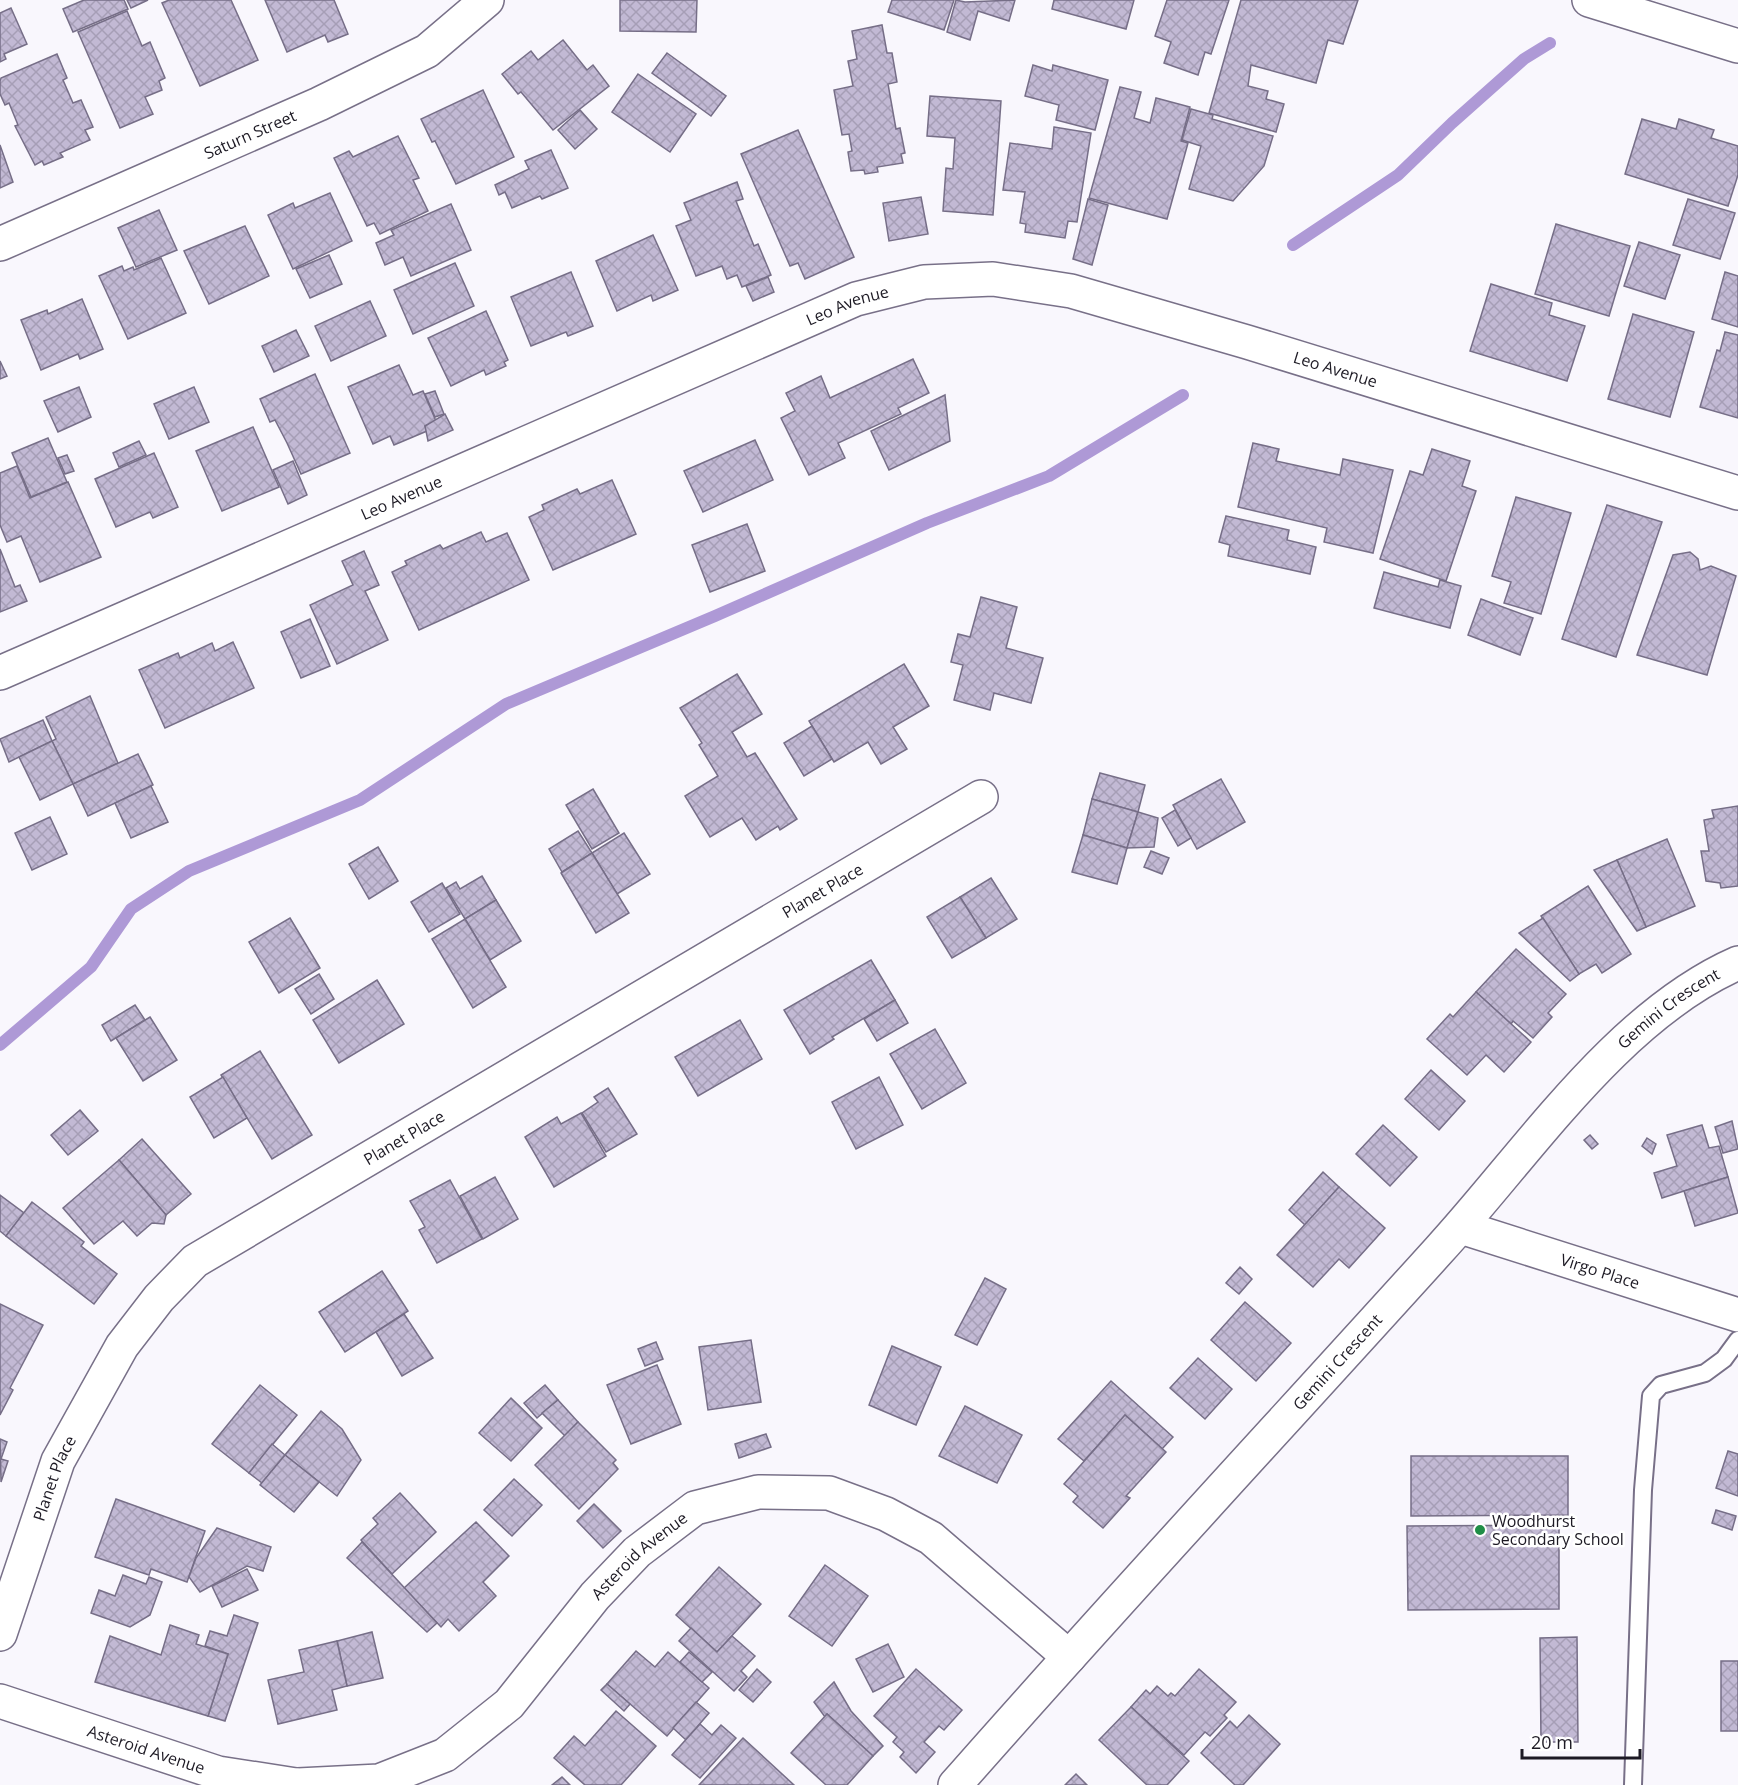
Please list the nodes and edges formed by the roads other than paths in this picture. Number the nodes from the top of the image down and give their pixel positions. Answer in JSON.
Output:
{"nodes":[{"id":1,"x":487,"y":0,"type":"edge"},
{"id":2,"x":1589,"y":0,"type":"edge"},
{"id":3,"x":1738,"y":46,"type":"edge"},
{"id":4,"x":0,"y":244,"type":"edge"},
{"id":5,"x":1738,"y":493,"type":"edge"},
{"id":6,"x":0,"y":673,"type":"edge"},
{"id":7,"x":981,"y":797,"type":"dead end"},
{"id":8,"x":1738,"y":963,"type":"edge"},
{"id":9,"x":1461,"y":1227,"type":"junction"},
{"id":10,"x":1738,"y":1315,"type":"edge"},
{"id":11,"x":1738,"y":1340,"type":"edge"},
{"id":12,"x":0,"y":1634,"type":"edge"},
{"id":13,"x":1069,"y":1658,"type":"junction"},
{"id":14,"x":0,"y":1701,"type":"edge"},
{"id":15,"x":297,"y":1785,"type":"edge"},
{"id":16,"x":955,"y":1785,"type":"edge"},
{"id":17,"x":1633,"y":1785,"type":"edge"}],
"edges":[{"from":1,"to":4,"type":"street","name":"Saturn Street"},
{"from":2,"to":3,"type":"street"},
{"from":5,"to":6,"type":"street","name":"Leo Avenue"},
{"from":7,"to":12,"type":"street","name":"Planet Place"},
{"from":8,"to":9,"type":"street","name":"Gemini Crescent"},
{"from":9,"to":10,"type":"street","name":"Virgo Place"},
{"from":9,"to":13,"type":"street","name":"Gemini Crescent"},
{"from":11,"to":17,"type":"lane"},
{"from":13,"to":15,"type":"street","name":"Asteroid Avenue"},
{"from":13,"to":16,"type":"street","name":"Gemini Crescent"},
{"from":14,"to":15,"type":"street","name":"Asteroid Avenue"}]}
